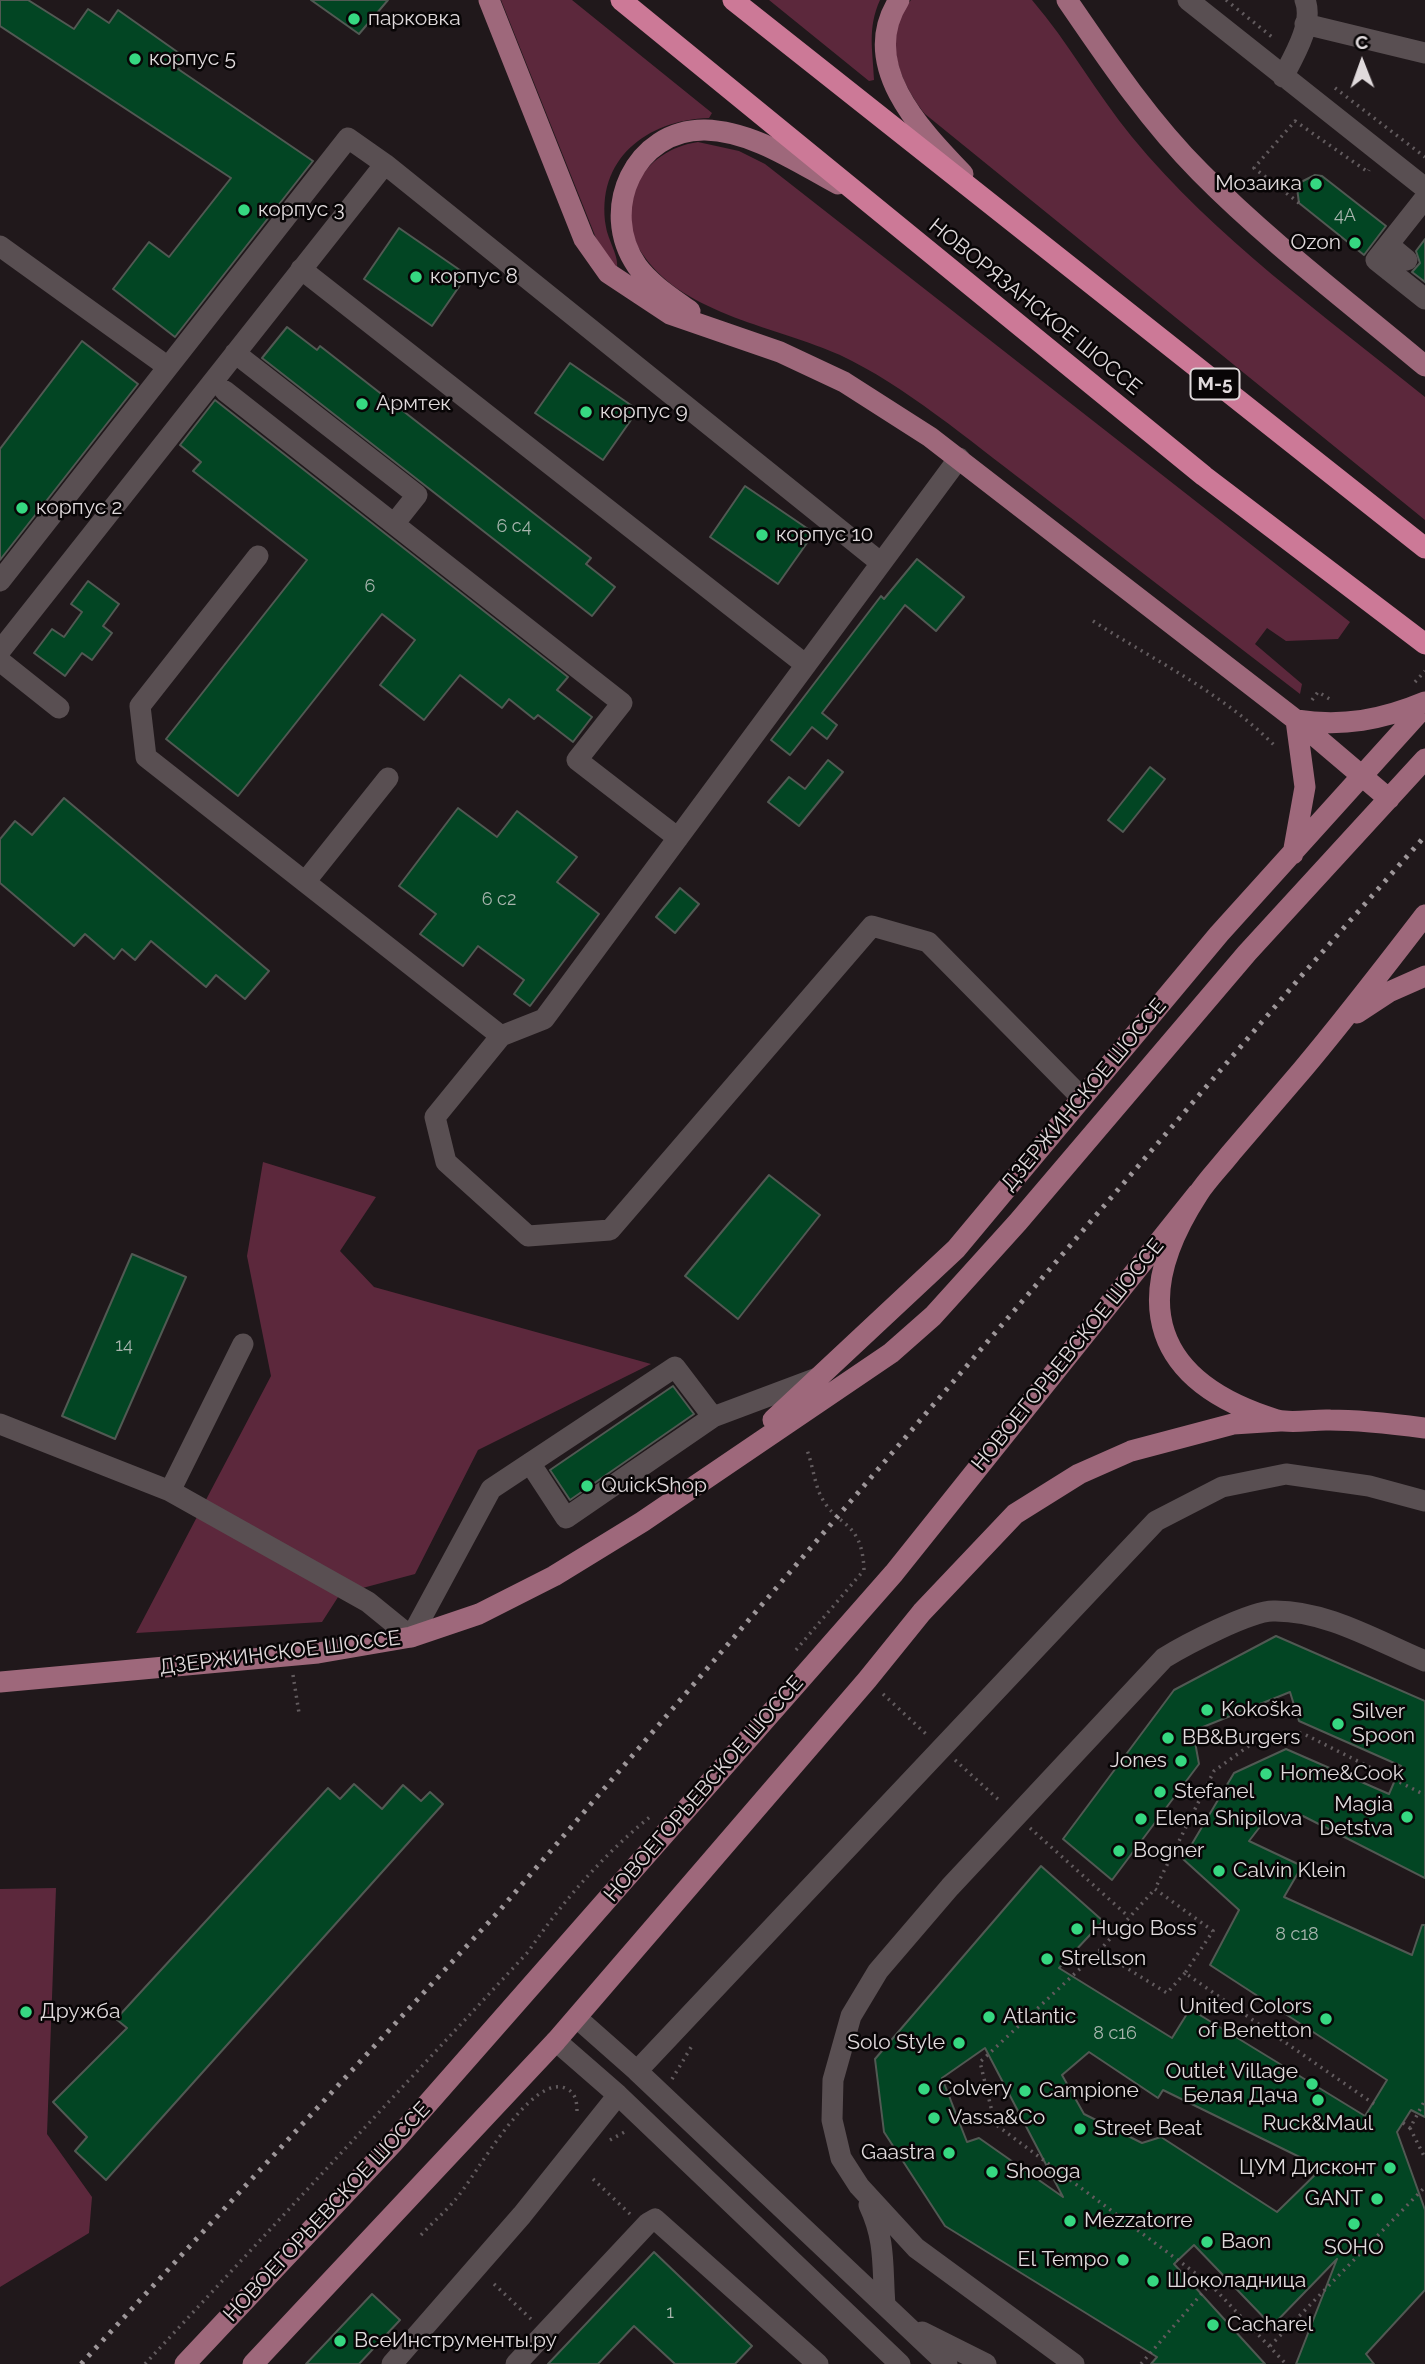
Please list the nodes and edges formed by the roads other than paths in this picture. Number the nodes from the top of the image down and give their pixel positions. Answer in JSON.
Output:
{"nodes":[{"id":1,"x":489,"y":0,"type":"edge"},
{"id":2,"x":621,"y":0,"type":"edge"},
{"id":3,"x":733,"y":0,"type":"edge"},
{"id":4,"x":899,"y":0,"type":"edge"},
{"id":5,"x":1188,"y":0,"type":"edge"},
{"id":6,"x":1306,"y":0,"type":"edge"},
{"id":7,"x":1067,"y":3,"type":"edge"},
{"id":8,"x":1305,"y":24,"type":"junction"},
{"id":9,"x":1425,"y":53,"type":"edge"},
{"id":10,"x":1283,"y":77,"type":"junction"},
{"id":11,"x":384,"y":164,"type":"junction"},
{"id":12,"x":1425,"y":188,"type":"edge"},
{"id":13,"x":862,"y":196,"type":"junction"},
{"id":14,"x":1425,"y":198,"type":"edge"},
{"id":15,"x":1006,"y":219,"type":"junction"},
{"id":16,"x":1389,"y":245,"type":"junction"},
{"id":17,"x":0,"y":246,"type":"edge"},
{"id":18,"x":1407,"y":260,"type":"dead end"},
{"id":19,"x":301,"y":269,"type":"junction"},
{"id":20,"x":1425,"y":299,"type":"edge"},
{"id":21,"x":723,"y":333,"type":"junction"},
{"id":22,"x":235,"y":353,"type":"junction"},
{"id":23,"x":1425,"y":366,"type":"edge"},
{"id":24,"x":168,"y":367,"type":"junction"},
{"id":25,"x":225,"y":391,"type":"dead end"},
{"id":26,"x":960,"y":458,"type":"junction"},
{"id":27,"x":394,"y":524,"type":"junction"},
{"id":28,"x":1425,"y":548,"type":"edge"},
{"id":29,"x":258,"y":556,"type":"dead end"},
{"id":30,"x":881,"y":563,"type":"junction"},
{"id":31,"x":0,"y":581,"type":"edge"},
{"id":32,"x":1425,"y":644,"type":"edge"},
{"id":33,"x":0,"y":652,"type":"edge"},
{"id":34,"x":0,"y":662,"type":"edge"},
{"id":35,"x":806,"y":665,"type":"junction"},
{"id":36,"x":1425,"y":704,"type":"edge"},
{"id":37,"x":59,"y":708,"type":"dead end"},
{"id":38,"x":1296,"y":720,"type":"junction"},
{"id":39,"x":1425,"y":759,"type":"edge"},
{"id":40,"x":388,"y":778,"type":"dead end"},
{"id":41,"x":1363,"y":779,"type":"junction"},
{"id":42,"x":1389,"y":799,"type":"junction"},
{"id":43,"x":678,"y":838,"type":"junction"},
{"id":44,"x":1292,"y":856,"type":"junction"},
{"id":45,"x":305,"y":882,"type":"junction"},
{"id":46,"x":1425,"y":915,"type":"edge"},
{"id":47,"x":1425,"y":976,"type":"edge"},
{"id":48,"x":1341,"y":1024,"type":"junction"},
{"id":49,"x":501,"y":1036,"type":"junction"},
{"id":50,"x":1080,"y":1096,"type":"junction"},
{"id":51,"x":1198,"y":1193,"type":"junction"},
{"id":52,"x":995,"y":1203,"type":"junction"},
{"id":53,"x":1018,"y":1222,"type":"junction"},
{"id":54,"x":243,"y":1343,"type":"dead end"},
{"id":55,"x":822,"y":1376,"type":"junction"},
{"id":56,"x":713,"y":1417,"type":"junction"},
{"id":57,"x":1280,"y":1420,"type":"junction"},
{"id":58,"x":0,"y":1424,"type":"edge"},
{"id":59,"x":1425,"y":1428,"type":"edge"},
{"id":60,"x":530,"y":1463,"type":"junction"},
{"id":61,"x":724,"y":1464,"type":"junction"},
{"id":62,"x":170,"y":1491,"type":"junction"},
{"id":63,"x":1425,"y":1501,"type":"edge"},
{"id":64,"x":411,"y":1637,"type":"junction"},
{"id":65,"x":1425,"y":1661,"type":"edge"},
{"id":66,"x":0,"y":1682,"type":"edge"},
{"id":67,"x":576,"y":2018,"type":"junction"},
{"id":68,"x":556,"y":2041,"type":"junction"},
{"id":69,"x":637,"y":2071,"type":"junction"},
{"id":70,"x":618,"y":2095,"type":"junction"},
{"id":71,"x":859,"y":2186,"type":"junction"},
{"id":72,"x":885,"y":2305,"type":"junction"},
{"id":73,"x":905,"y":2324,"type":"junction"},
{"id":74,"x":184,"y":2364,"type":"edge"},
{"id":75,"x":253,"y":2364,"type":"edge"},
{"id":76,"x":391,"y":2364,"type":"edge"},
{"id":77,"x":516,"y":2364,"type":"edge"},
{"id":78,"x":818,"y":2364,"type":"edge"},
{"id":79,"x":900,"y":2364,"type":"edge"},
{"id":80,"x":947,"y":2364,"type":"edge"},
{"id":81,"x":986,"y":2364,"type":"edge"},
{"id":82,"x":1074,"y":2364,"type":"edge"}],
"edges":[{"from":1,"to":21,"type":"main road"},
{"from":2,"to":13,"type":"highway","name":"НОВОРЯЗАНСКОЕ ШОССЕ"},
{"from":3,"to":15,"type":"highway","number":"М-5"},
{"from":4,"to":15,"type":"main road","number":"М-5"},
{"from":5,"to":10,"type":"street"},
{"from":6,"to":8,"type":"street"},
{"from":7,"to":23,"type":"main road"},
{"from":8,"to":9,"type":"street"},
{"from":8,"to":10,"type":"street"},
{"from":10,"to":12,"type":"street"},
{"from":11,"to":19,"type":"street"},
{"from":11,"to":24,"type":"street"},
{"from":11,"to":30,"type":"street"},
{"from":13,"to":21,"type":"main road"},
{"from":13,"to":32,"type":"highway","name":"НОВОРЯЗАНСКОЕ ШОССЕ"},
{"from":14,"to":16,"type":"street"},
{"from":15,"to":28,"type":"highway","number":"М-5"},
{"from":16,"to":18,"type":"street"},
{"from":16,"to":20,"type":"street"},
{"from":17,"to":24,"type":"street"},
{"from":19,"to":22,"type":"street"},
{"from":19,"to":35,"type":"street"},
{"from":21,"to":26,"type":"main road"},
{"from":22,"to":27,"type":"street"},
{"from":22,"to":33,"type":"street"},
{"from":24,"to":31,"type":"street"},
{"from":25,"to":27,"type":"street"},
{"from":26,"to":30,"type":"street"},
{"from":26,"to":38,"type":"main road"},
{"from":27,"to":43,"type":"street"},
{"from":29,"to":45,"type":"street"},
{"from":30,"to":35,"type":"street"},
{"from":34,"to":37,"type":"street"},
{"from":35,"to":43,"type":"street"},
{"from":36,"to":38,"type":"main road"},
{"from":36,"to":41,"type":"main road","name":"ДЗЕРЖИНСКОЕ ШОССЕ"},
{"from":38,"to":41,"type":"main road"},
{"from":38,"to":44,"type":"main road"},
{"from":39,"to":42,"type":"main road","name":"ДЗЕРЖИНСКОЕ ШОССЕ"},
{"from":40,"to":45,"type":"street"},
{"from":41,"to":42,"type":"main road"},
{"from":41,"to":44,"type":"main road","name":"ДЗЕРЖИНСКОЕ ШОССЕ"},
{"from":42,"to":53,"type":"main road","name":"ДЗЕРЖИНСКОЕ ШОССЕ"},
{"from":43,"to":49,"type":"street"},
{"from":44,"to":50,"type":"main road","name":"ДЗЕРЖИНСКОЕ ШОССЕ"},
{"from":45,"to":49,"type":"street"},
{"from":46,"to":48,"type":"main road"},
{"from":47,"to":48,"type":"main road"},
{"from":48,"to":51,"type":"main road"},
{"from":49,"to":50,"type":"street"},
{"from":50,"to":52,"type":"main road","name":"ДЗЕРЖИНСКОЕ ШОССЕ"},
{"from":51,"to":57,"type":"main road"},
{"from":51,"to":74,"type":"main road","name":"НОВОЕГОРЬЕВСКОЕ ШОССЕ"},
{"from":52,"to":53,"type":"main road"},
{"from":52,"to":55,"type":"main road","name":"ДЗЕРЖИНСКОЕ ШОССЕ"},
{"from":53,"to":61,"type":"main road","name":"ДЗЕРЖИНСКОЕ ШОССЕ"},
{"from":54,"to":62,"type":"street"},
{"from":55,"to":56,"type":"street"},
{"from":55,"to":61,"type":"main road","name":"ДЗЕРЖИНСКОЕ ШОССЕ"},
{"from":56,"to":60,"type":"street"},
{"from":56,"to":60,"type":"street"},
{"from":57,"to":59,"type":"main road"},
{"from":57,"to":67,"type":"main road"},
{"from":58,"to":62,"type":"street"},
{"from":60,"to":64,"type":"street"},
{"from":61,"to":64,"type":"main road","name":"ДЗЕРЖИНСКОЕ ШОССЕ"},
{"from":62,"to":64,"type":"street"},
{"from":63,"to":69,"type":"street"},
{"from":64,"to":66,"type":"main road","name":"ДЗЕРЖИНСКОЕ ШОССЕ"},
{"from":65,"to":71,"type":"street"},
{"from":67,"to":68,"type":"main road"},
{"from":67,"to":69,"type":"street"},
{"from":68,"to":70,"type":"street"},
{"from":68,"to":75,"type":"main road"},
{"from":69,"to":72,"type":"street"},
{"from":70,"to":76,"type":"street"},
{"from":70,"to":79,"type":"street"},
{"from":71,"to":72,"type":"street"},
{"from":71,"to":82,"type":"street"},
{"from":72,"to":73,"type":"street"},
{"from":73,"to":80,"type":"street"},
{"from":73,"to":81,"type":"street"},
{"from":77,"to":78,"type":"street"}]}
